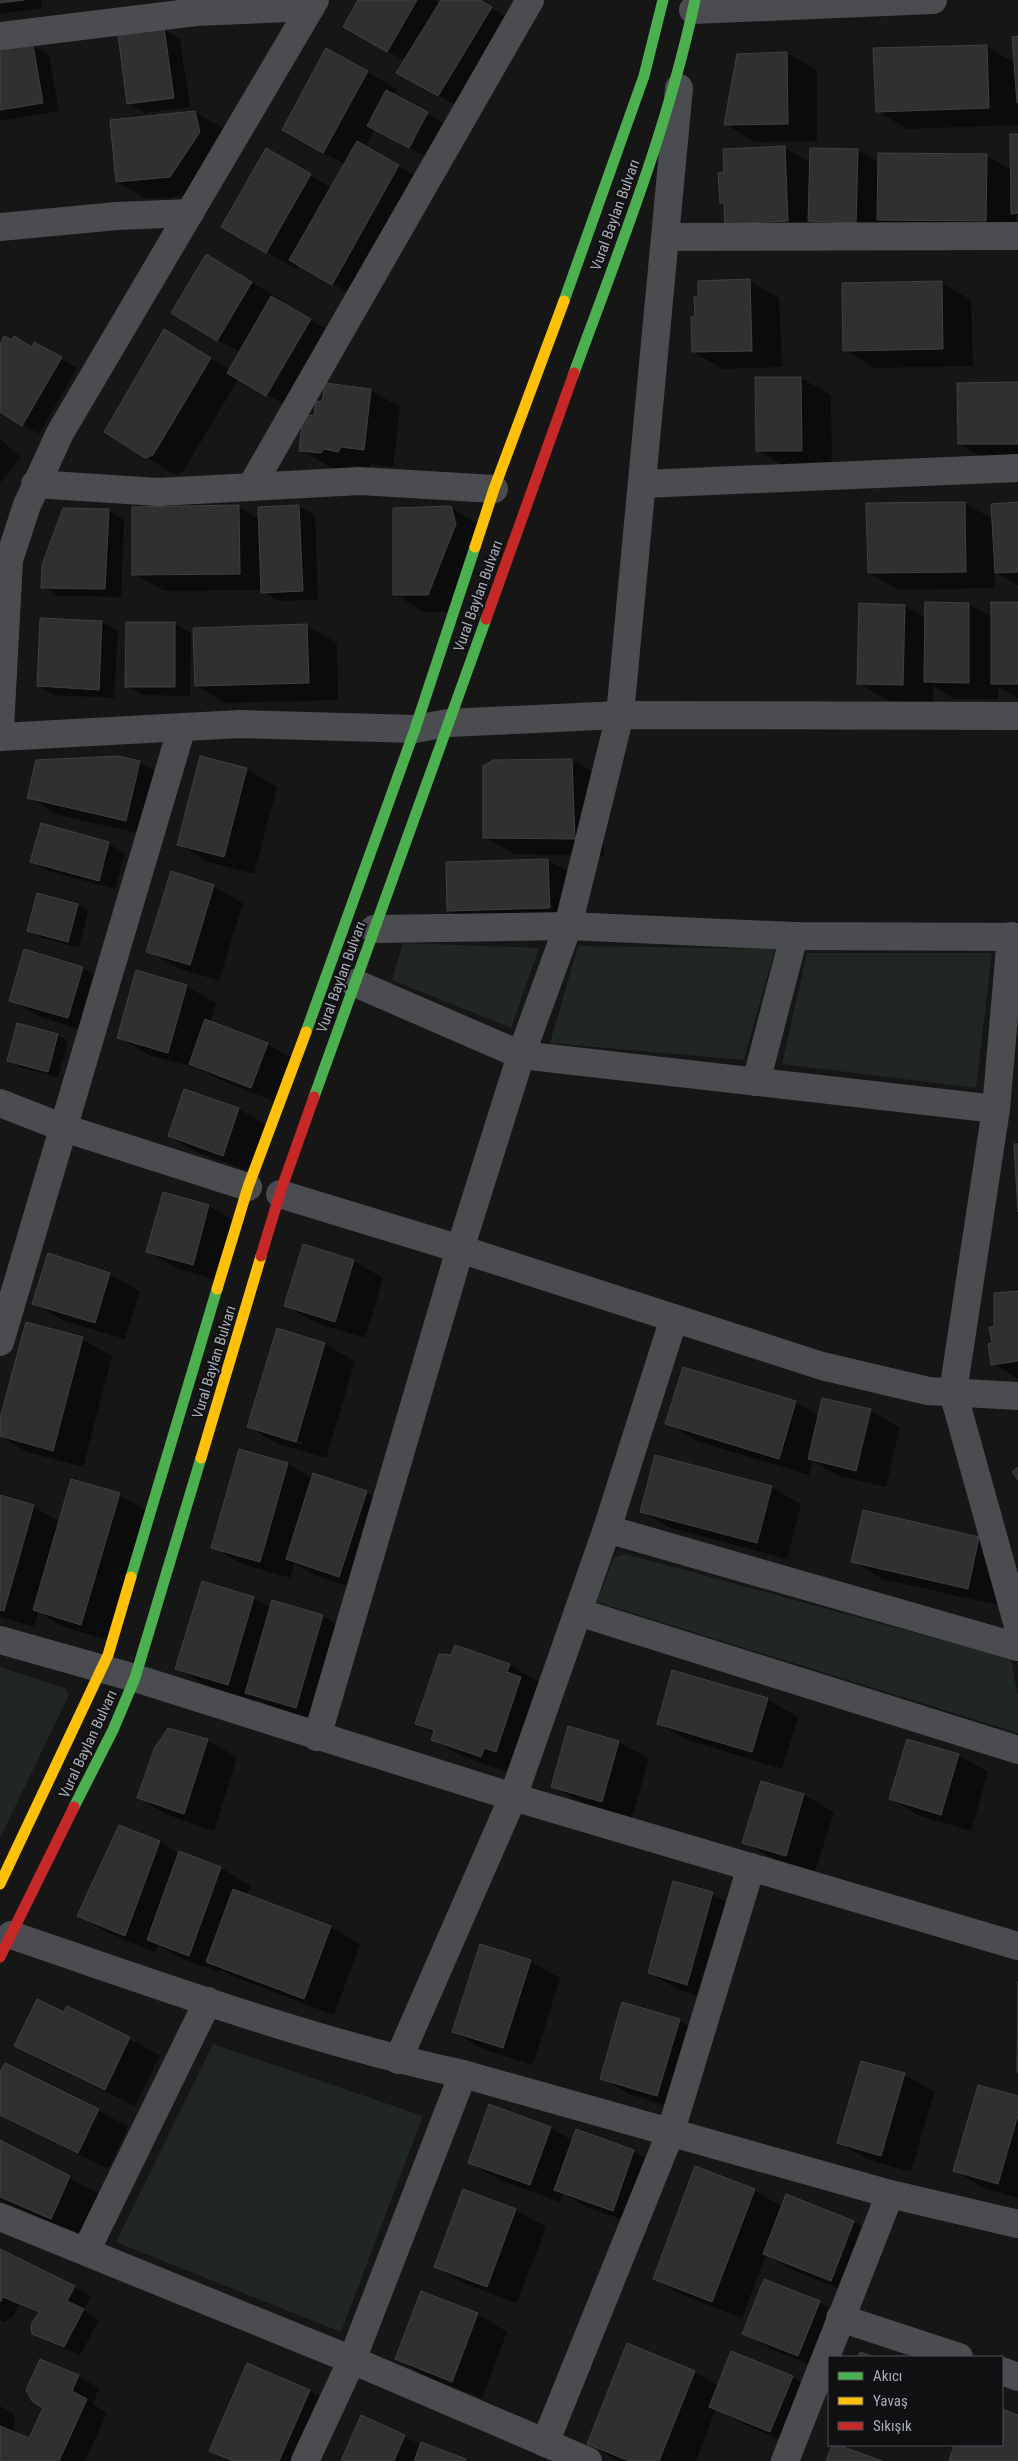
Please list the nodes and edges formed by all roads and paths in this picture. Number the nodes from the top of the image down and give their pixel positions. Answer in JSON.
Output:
{"nodes":[{"id":1,"x":530,"y":0,"type":"edge"},
{"id":2,"x":663,"y":0,"type":"edge"},
{"id":3,"x":933,"y":0,"type":"edge"},
{"id":4,"x":313,"y":3,"type":"edge"},
{"id":5,"x":694,"y":5,"type":"edge"},
{"id":6,"x":0,"y":36,"type":"edge"},
{"id":7,"x":682,"y":60,"type":"junction"},
{"id":8,"x":190,"y":214,"type":"junction"},
{"id":9,"x":0,"y":227,"type":"edge"},
{"id":10,"x":667,"y":236,"type":"junction"},
{"id":11,"x":1018,"y":236,"type":"edge"},
{"id":12,"x":1018,"y":468,"type":"edge"},
{"id":13,"x":36,"y":484,"type":"junction"},
{"id":14,"x":643,"y":484,"type":"junction"},
{"id":15,"x":251,"y":487,"type":"junction"},
{"id":16,"x":494,"y":489,"type":"junction"},
{"id":17,"x":4,"y":555,"type":"edge"},
{"id":18,"x":620,"y":715,"type":"junction"},
{"id":19,"x":1018,"y":716,"type":"edge"},
{"id":20,"x":448,"y":723,"type":"junction"},
{"id":21,"x":182,"y":727,"type":"junction"},
{"id":22,"x":0,"y":728,"type":"edge"},
{"id":23,"x":415,"y":729,"type":"junction"},
{"id":24,"x":0,"y":737,"type":"edge"},
{"id":25,"x":568,"y":926,"type":"junction"},
{"id":26,"x":374,"y":929,"type":"junction"},
{"id":27,"x":794,"y":936,"type":"junction"},
{"id":28,"x":1015,"y":936,"type":"edge"},
{"id":29,"x":355,"y":983,"type":"junction"},
{"id":30,"x":521,"y":1055,"type":"junction"},
{"id":31,"x":756,"y":1082,"type":"junction"},
{"id":32,"x":0,"y":1103,"type":"edge"},
{"id":33,"x":996,"y":1109,"type":"junction"},
{"id":34,"x":64,"y":1128,"type":"junction"},
{"id":35,"x":248,"y":1187,"type":"junction"},
{"id":36,"x":280,"y":1194,"type":"junction"},
{"id":37,"x":460,"y":1249,"type":"junction"},
{"id":38,"x":674,"y":1318,"type":"junction"},
{"id":39,"x":0,"y":1342,"type":"edge"},
{"id":40,"x":953,"y":1392,"type":"junction"},
{"id":41,"x":1018,"y":1396,"type":"edge"},
{"id":42,"x":607,"y":1529,"type":"junction"},
{"id":43,"x":1010,"y":1569,"type":"edge"},
{"id":44,"x":578,"y":1612,"type":"junction"},
{"id":45,"x":1018,"y":1626,"type":"edge"},
{"id":46,"x":0,"y":1640,"type":"edge"},
{"id":47,"x":1018,"y":1647,"type":"edge"},
{"id":48,"x":102,"y":1668,"type":"junction"},
{"id":49,"x":135,"y":1678,"type":"junction"},
{"id":50,"x":316,"y":1737,"type":"junction"},
{"id":51,"x":1018,"y":1750,"type":"edge"},
{"id":52,"x":513,"y":1797,"type":"junction"},
{"id":53,"x":751,"y":1867,"type":"junction"},
{"id":54,"x":0,"y":1884,"type":"edge"},
{"id":55,"x":5,"y":1946,"type":"edge"},
{"id":56,"x":1018,"y":1946,"type":"edge"},
{"id":57,"x":208,"y":2001,"type":"junction"},
{"id":58,"x":398,"y":2060,"type":"junction"},
{"id":59,"x":463,"y":2074,"type":"junction"},
{"id":60,"x":670,"y":2134,"type":"junction"},
{"id":61,"x":890,"y":2194,"type":"junction"},
{"id":62,"x":0,"y":2216,"type":"edge"},
{"id":63,"x":1018,"y":2224,"type":"edge"},
{"id":64,"x":86,"y":2250,"type":"junction"},
{"id":65,"x":840,"y":2318,"type":"junction"},
{"id":66,"x":956,"y":2356,"type":"edge"},
{"id":67,"x":352,"y":2360,"type":"junction"},
{"id":68,"x":1003,"y":2371,"type":"edge"},
{"id":69,"x":1018,"y":2377,"type":"edge"},
{"id":70,"x":545,"y":2443,"type":"junction"},
{"id":71,"x":305,"y":2461,"type":"edge"},
{"id":72,"x":588,"y":2461,"type":"edge"},
{"id":73,"x":785,"y":2461,"type":"edge"}],
"edges":[{"from":1,"to":15,"type":"street"},
{"from":2,"to":16,"type":"main road","name":"Vural Baylan Bulvarı"},
{"from":3,"to":5,"type":"street"},
{"from":4,"to":6,"type":"street"},
{"from":4,"to":8,"type":"street"},
{"from":5,"to":7,"type":"main road","name":"Vural Baylan Bulvarı"},
{"from":7,"to":10,"type":"street"},
{"from":7,"to":20,"type":"main road","name":"Vural Baylan Bulvarı"},
{"from":8,"to":9,"type":"street"},
{"from":8,"to":13,"type":"street"},
{"from":10,"to":11,"type":"street"},
{"from":10,"to":14,"type":"street"},
{"from":12,"to":14,"type":"street"},
{"from":13,"to":15,"type":"street"},
{"from":13,"to":17,"type":"street"},
{"from":14,"to":18,"type":"street"},
{"from":15,"to":16,"type":"street"},
{"from":16,"to":23,"type":"main road","name":"Vural Baylan Bulvarı"},
{"from":17,"to":22,"type":"street"},
{"from":18,"to":19,"type":"street"},
{"from":18,"to":20,"type":"street"},
{"from":18,"to":25,"type":"street"},
{"from":20,"to":23,"type":"street"},
{"from":20,"to":26,"type":"main road","name":"Vural Baylan Bulvarı"},
{"from":21,"to":23,"type":"street"},
{"from":21,"to":24,"type":"street"},
{"from":21,"to":34,"type":"street"},
{"from":23,"to":35,"type":"main road","name":"Vural Baylan Bulvarı"},
{"from":25,"to":26,"type":"street"},
{"from":25,"to":27,"type":"street"},
{"from":25,"to":30,"type":"street"},
{"from":26,"to":29,"type":"main road","name":"Vural Baylan Bulvarı"},
{"from":27,"to":28,"type":"street"},
{"from":27,"to":31,"type":"street"},
{"from":28,"to":33,"type":"street"},
{"from":29,"to":30,"type":"street"},
{"from":29,"to":36,"type":"main road","name":"Vural Baylan Bulvarı"},
{"from":30,"to":31,"type":"street"},
{"from":30,"to":37,"type":"street"},
{"from":31,"to":33,"type":"street"},
{"from":32,"to":34,"type":"street"},
{"from":33,"to":40,"type":"street"},
{"from":34,"to":35,"type":"street"},
{"from":34,"to":39,"type":"street"},
{"from":35,"to":48,"type":"main road","name":"Vural Baylan Bulvarı"},
{"from":36,"to":37,"type":"street"},
{"from":36,"to":49,"type":"main road","name":"Vural Baylan Bulvarı"},
{"from":37,"to":38,"type":"street"},
{"from":37,"to":50,"type":"street"},
{"from":38,"to":40,"type":"street"},
{"from":38,"to":42,"type":"street"},
{"from":40,"to":41,"type":"street"},
{"from":40,"to":43,"type":"street"},
{"from":42,"to":44,"type":"street"},
{"from":42,"to":47,"type":"street"},
{"from":43,"to":45,"type":"street"},
{"from":44,"to":51,"type":"street"},
{"from":44,"to":52,"type":"street"},
{"from":46,"to":48,"type":"street"},
{"from":48,"to":49,"type":"street"},
{"from":48,"to":54,"type":"main road","name":"Vural Baylan Bulvarı"},
{"from":49,"to":50,"type":"street"},
{"from":49,"to":55,"type":"main road","name":"Vural Baylan Bulvarı"},
{"from":50,"to":52,"type":"street"},
{"from":52,"to":53,"type":"street"},
{"from":52,"to":58,"type":"street"},
{"from":53,"to":56,"type":"street"},
{"from":53,"to":60,"type":"street"},
{"from":55,"to":57,"type":"street"},
{"from":57,"to":58,"type":"street"},
{"from":57,"to":64,"type":"street"},
{"from":58,"to":59,"type":"street"},
{"from":59,"to":60,"type":"street"},
{"from":59,"to":67,"type":"street"},
{"from":60,"to":61,"type":"street"},
{"from":60,"to":70,"type":"street"},
{"from":61,"to":63,"type":"street"},
{"from":61,"to":65,"type":"street"},
{"from":62,"to":64,"type":"street"},
{"from":64,"to":67,"type":"street"},
{"from":65,"to":66,"type":"street"},
{"from":65,"to":73,"type":"street"},
{"from":67,"to":70,"type":"street"},
{"from":67,"to":71,"type":"street"},
{"from":68,"to":69,"type":"street"},
{"from":70,"to":72,"type":"street"}]}
